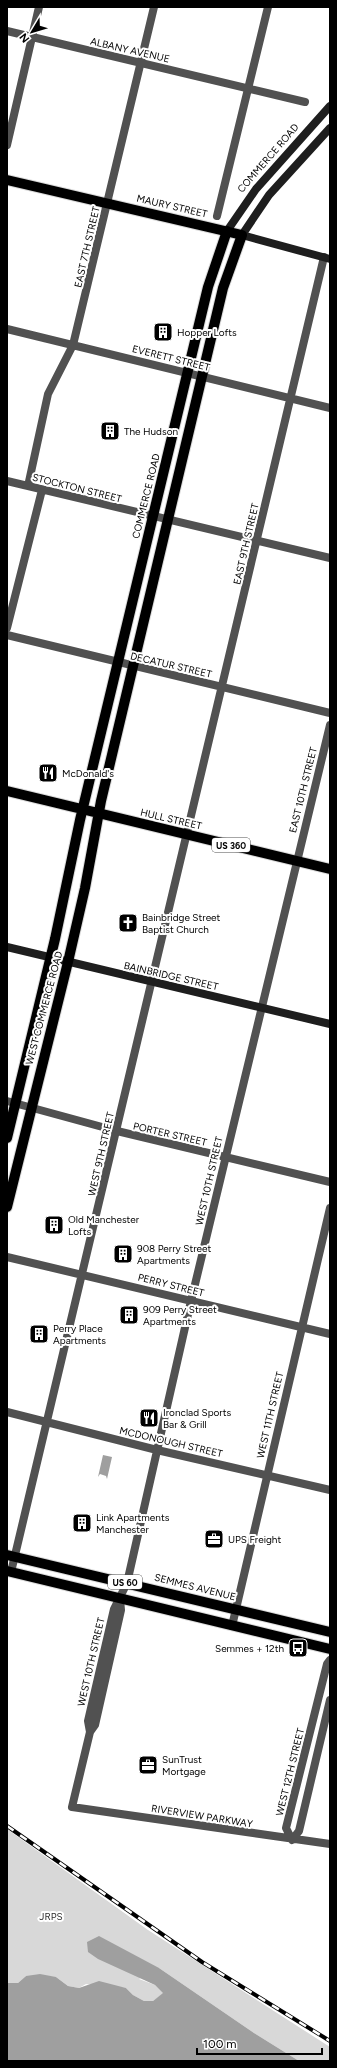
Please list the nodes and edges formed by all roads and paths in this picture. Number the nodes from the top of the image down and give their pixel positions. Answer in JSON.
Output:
{"nodes":[{"id":1,"x":39,"y":7,"type":"edge"},
{"id":2,"x":154,"y":7,"type":"edge"},
{"id":3,"x":268,"y":7,"type":"edge"},
{"id":4,"x":7,"y":31,"type":"edge"},
{"id":5,"x":31,"y":37,"type":"junction"},
{"id":6,"x":141,"y":63,"type":"junction"},
{"id":7,"x":248,"y":88,"type":"junction"},
{"id":8,"x":305,"y":102,"type":"dead end"},
{"id":9,"x":330,"y":106,"type":"edge"},
{"id":10,"x":330,"y":128,"type":"edge"},
{"id":11,"x":7,"y":145,"type":"edge"},
{"id":12,"x":7,"y":180,"type":"edge"},
{"id":13,"x":107,"y":204,"type":"junction"},
{"id":14,"x":217,"y":216,"type":"dead end"},
{"id":15,"x":227,"y":231,"type":"junction"},
{"id":16,"x":242,"y":235,"type":"junction"},
{"id":17,"x":327,"y":258,"type":"edge"},
{"id":18,"x":7,"y":329,"type":"edge"},
{"id":19,"x":73,"y":345,"type":"junction"},
{"id":20,"x":188,"y":372,"type":"junction"},
{"id":21,"x":203,"y":376,"type":"junction"},
{"id":22,"x":290,"y":399,"type":"junction"},
{"id":23,"x":330,"y":408,"type":"edge"},
{"id":24,"x":7,"y":481,"type":"edge"},
{"id":25,"x":28,"y":486,"type":"junction"},
{"id":26,"x":42,"y":490,"type":"junction"},
{"id":27,"x":153,"y":517,"type":"junction"},
{"id":28,"x":168,"y":520,"type":"junction"},
{"id":29,"x":257,"y":541,"type":"junction"},
{"id":30,"x":330,"y":558,"type":"edge"},
{"id":31,"x":7,"y":628,"type":"edge"},
{"id":32,"x":7,"y":635,"type":"edge"},
{"id":33,"x":118,"y":662,"type":"junction"},
{"id":34,"x":133,"y":666,"type":"junction"},
{"id":35,"x":222,"y":687,"type":"junction"},
{"id":36,"x":330,"y":713,"type":"edge"},
{"id":37,"x":330,"y":725,"type":"edge"},
{"id":38,"x":7,"y":791,"type":"edge"},
{"id":39,"x":83,"y":810,"type":"junction"},
{"id":40,"x":98,"y":814,"type":"junction"},
{"id":41,"x":187,"y":834,"type":"junction"},
{"id":42,"x":296,"y":861,"type":"junction"},
{"id":43,"x":330,"y":869,"type":"edge"},
{"id":44,"x":7,"y":947,"type":"edge"},
{"id":45,"x":51,"y":958,"type":"junction"},
{"id":46,"x":68,"y":962,"type":"junction"},
{"id":47,"x":152,"y":982,"type":"junction"},
{"id":48,"x":262,"y":1008,"type":"junction"},
{"id":49,"x":330,"y":1024,"type":"edge"},
{"id":50,"x":11,"y":1102,"type":"edge"},
{"id":51,"x":31,"y":1107,"type":"junction"},
{"id":52,"x":117,"y":1131,"type":"junction"},
{"id":53,"x":7,"y":1138,"type":"edge"},
{"id":54,"x":225,"y":1157,"type":"junction"},
{"id":55,"x":330,"y":1182,"type":"edge"},
{"id":56,"x":7,"y":1207,"type":"edge"},
{"id":57,"x":330,"y":1208,"type":"edge"},
{"id":58,"x":7,"y":1257,"type":"edge"},
{"id":59,"x":83,"y":1274,"type":"junction"},
{"id":60,"x":191,"y":1300,"type":"junction"},
{"id":61,"x":301,"y":1327,"type":"junction"},
{"id":62,"x":330,"y":1334,"type":"edge"},
{"id":63,"x":7,"y":1412,"type":"edge"},
{"id":64,"x":47,"y":1422,"type":"junction"},
{"id":65,"x":157,"y":1450,"type":"junction"},
{"id":66,"x":266,"y":1475,"type":"junction"},
{"id":67,"x":330,"y":1490,"type":"edge"},
{"id":68,"x":11,"y":1556,"type":"edge"},
{"id":69,"x":9,"y":1572,"type":"edge"},
{"id":70,"x":127,"y":1583,"type":"junction"},
{"id":71,"x":120,"y":1599,"type":"junction"},
{"id":72,"x":235,"y":1610,"type":"junction"},
{"id":73,"x":232,"y":1626,"type":"junction"},
{"id":74,"x":330,"y":1632,"type":"edge"},
{"id":75,"x":330,"y":1648,"type":"edge"},
{"id":76,"x":330,"y":1660,"type":"edge"},
{"id":77,"x":330,"y":1700,"type":"edge"},
{"id":78,"x":72,"y":1807,"type":"joint"},
{"id":79,"x":292,"y":1840,"type":"junction"},
{"id":80,"x":330,"y":1844,"type":"edge"}],
"edges":[{"from":1,"to":5,"type":"street"},
{"from":2,"to":6,"type":"street","name":"EAST 7TH STREET"},
{"from":3,"to":7,"type":"street"},
{"from":4,"to":5,"type":"street","name":"ALBANY AVENUE"},
{"from":5,"to":6,"type":"street","name":"ALBANY AVENUE"},
{"from":5,"to":11,"type":"street"},
{"from":6,"to":7,"type":"street","name":"ALBANY AVENUE"},
{"from":6,"to":13,"type":"street","name":"EAST 7TH STREET"},
{"from":7,"to":8,"type":"street","name":"ALBANY AVENUE"},
{"from":7,"to":14,"type":"street"},
{"from":9,"to":15,"type":"street","name":"COMMERCE ROAD"},
{"from":10,"to":16,"type":"street"},
{"from":12,"to":13,"type":"main road","name":"MAURY STREET"},
{"from":13,"to":15,"type":"main road","name":"MAURY STREET"},
{"from":13,"to":19,"type":"street","name":"EAST 7TH STREET"},
{"from":15,"to":16,"type":"main road","name":"MAURY STREET"},
{"from":15,"to":20,"type":"main road","name":"COMMERCE ROAD"},
{"from":16,"to":17,"type":"street","name":"MAURY STREET"},
{"from":16,"to":21,"type":"main road"},
{"from":17,"to":22,"type":"street","name":"EAST 9TH STREET"},
{"from":18,"to":19,"type":"street","name":"EVERETT STREET"},
{"from":19,"to":20,"type":"street","name":"EVERETT STREET"},
{"from":19,"to":25,"type":"street","name":"EAST 7TH STREET"},
{"from":20,"to":21,"type":"street","name":"EVERETT STREET"},
{"from":20,"to":27,"type":"main road","name":"COMMERCE ROAD"},
{"from":21,"to":22,"type":"street","name":"EVERETT STREET"},
{"from":21,"to":28,"type":"main road"},
{"from":22,"to":23,"type":"street","name":"EVERETT STREET"},
{"from":22,"to":29,"type":"street","name":"EAST 9TH STREET"},
{"from":24,"to":25,"type":"street","name":"STOCKTON STREET"},
{"from":25,"to":26,"type":"street","name":"STOCKTON STREET"},
{"from":26,"to":27,"type":"street","name":"STOCKTON STREET"},
{"from":26,"to":31,"type":"street"},
{"from":27,"to":28,"type":"street","name":"STOCKTON STREET"},
{"from":27,"to":33,"type":"main road","name":"COMMERCE ROAD"},
{"from":28,"to":29,"type":"street","name":"STOCKTON STREET"},
{"from":28,"to":34,"type":"main road"},
{"from":29,"to":30,"type":"street","name":"STOCKTON STREET"},
{"from":29,"to":35,"type":"street","name":"EAST 9TH STREET"},
{"from":32,"to":33,"type":"street","name":"DECATUR STREET"},
{"from":33,"to":34,"type":"street","name":"DECATUR STREET"},
{"from":33,"to":39,"type":"main road","name":"COMMERCE ROAD"},
{"from":34,"to":35,"type":"street","name":"DECATUR STREET"},
{"from":34,"to":40,"type":"main road"},
{"from":35,"to":36,"type":"street","name":"DECATUR STREET"},
{"from":35,"to":41,"type":"street","name":"EAST 9TH STREET"},
{"from":37,"to":42,"type":"street","name":"EAST 10TH STREET"},
{"from":38,"to":39,"type":"main road","name":"HULL STREET","number":"US 360"},
{"from":39,"to":40,"type":"main road","name":"HULL STREET","number":"US 360"},
{"from":39,"to":45,"type":"main road","name":"WEST COMMERCE ROAD"},
{"from":40,"to":41,"type":"main road","name":"HULL STREET","number":"US 360"},
{"from":40,"to":46,"type":"main road","name":"WEST COMMERCE ROAD"},
{"from":41,"to":42,"type":"main road","name":"HULL STREET","number":"US 360"},
{"from":41,"to":47,"type":"street","name":"WEST 9TH STREET"},
{"from":42,"to":43,"type":"main road","name":"HULL STREET","number":"US 360"},
{"from":42,"to":48,"type":"street","name":"WEST 10TH STREET"},
{"from":44,"to":45,"type":"street","name":"BAINBRIDGE STREET"},
{"from":45,"to":46,"type":"street","name":"BAINBRIDGE STREET"},
{"from":45,"to":50,"type":"main road","name":"WEST COMMERCE ROAD"},
{"from":46,"to":47,"type":"street","name":"BAINBRIDGE STREET"},
{"from":46,"to":51,"type":"main road","name":"WEST COMMERCE ROAD"},
{"from":47,"to":48,"type":"street","name":"BAINBRIDGE STREET"},
{"from":47,"to":52,"type":"street","name":"WEST 9TH STREET"},
{"from":48,"to":49,"type":"street","name":"BAINBRIDGE STREET"},
{"from":48,"to":54,"type":"street","name":"WEST 10TH STREET"},
{"from":50,"to":51,"type":"street","name":"PORTER STREET"},
{"from":50,"to":53,"type":"main road","name":"WEST COMMERCE ROAD"},
{"from":51,"to":52,"type":"street","name":"PORTER STREET"},
{"from":51,"to":56,"type":"main road","name":"WEST COMMERCE ROAD"},
{"from":52,"to":54,"type":"street","name":"PORTER STREET"},
{"from":52,"to":59,"type":"street","name":"WEST 9TH STREET"},
{"from":54,"to":55,"type":"street","name":"PORTER STREET"},
{"from":54,"to":60,"type":"street","name":"WEST 10TH STREET"},
{"from":57,"to":61,"type":"street","name":"WEST 11TH STREET"},
{"from":58,"to":59,"type":"street","name":"PERRY STREET"},
{"from":59,"to":60,"type":"street","name":"PERRY STREET"},
{"from":59,"to":64,"type":"street","name":"WEST 9TH STREET"},
{"from":60,"to":61,"type":"street","name":"PERRY STREET"},
{"from":60,"to":65,"type":"street","name":"WEST 10TH STREET"},
{"from":61,"to":62,"type":"street","name":"PERRY STREET"},
{"from":61,"to":66,"type":"street","name":"WEST 11TH STREET"},
{"from":63,"to":64,"type":"street","name":"MCDONOUGH STREET"},
{"from":64,"to":65,"type":"street","name":"MCDONOUGH STREET"},
{"from":64,"to":68,"type":"street","name":"WEST 9TH STREET"},
{"from":65,"to":66,"type":"street","name":"MCDONOUGH STREET"},
{"from":65,"to":70,"type":"street","name":"WEST 10TH STREET"},
{"from":66,"to":67,"type":"street","name":"MCDONOUGH STREET"},
{"from":66,"to":72,"type":"street","name":"WEST 11TH STREET"},
{"from":68,"to":69,"type":"street","name":"WEST 9TH STREET"},
{"from":68,"to":70,"type":"main road","name":"SEMMES AVENUE","number":"US 60"},
{"from":69,"to":71,"type":"main road","number":"US 60"},
{"from":70,"to":71,"type":"street","name":"WEST 10TH STREET"},
{"from":70,"to":72,"type":"main road","name":"SEMMES AVENUE","number":"US 60"},
{"from":71,"to":73,"type":"main road","number":"US 60"},
{"from":71,"to":78,"type":"street","name":"WEST 10TH STREET"},
{"from":72,"to":73,"type":"street","name":"WEST 11TH STREET"},
{"from":72,"to":74,"type":"main road","name":"SEMMES AVENUE","number":"US 60"},
{"from":73,"to":75,"type":"main road","number":"US 60"},
{"from":76,"to":79,"type":"street","name":"WEST 12TH STREET"},
{"from":77,"to":79,"type":"street"},
{"from":78,"to":79,"type":"street","name":"RIVERVIEW PARKWAY"},
{"from":79,"to":80,"type":"street","name":"RIVERVIEW PARKWAY"}]}
